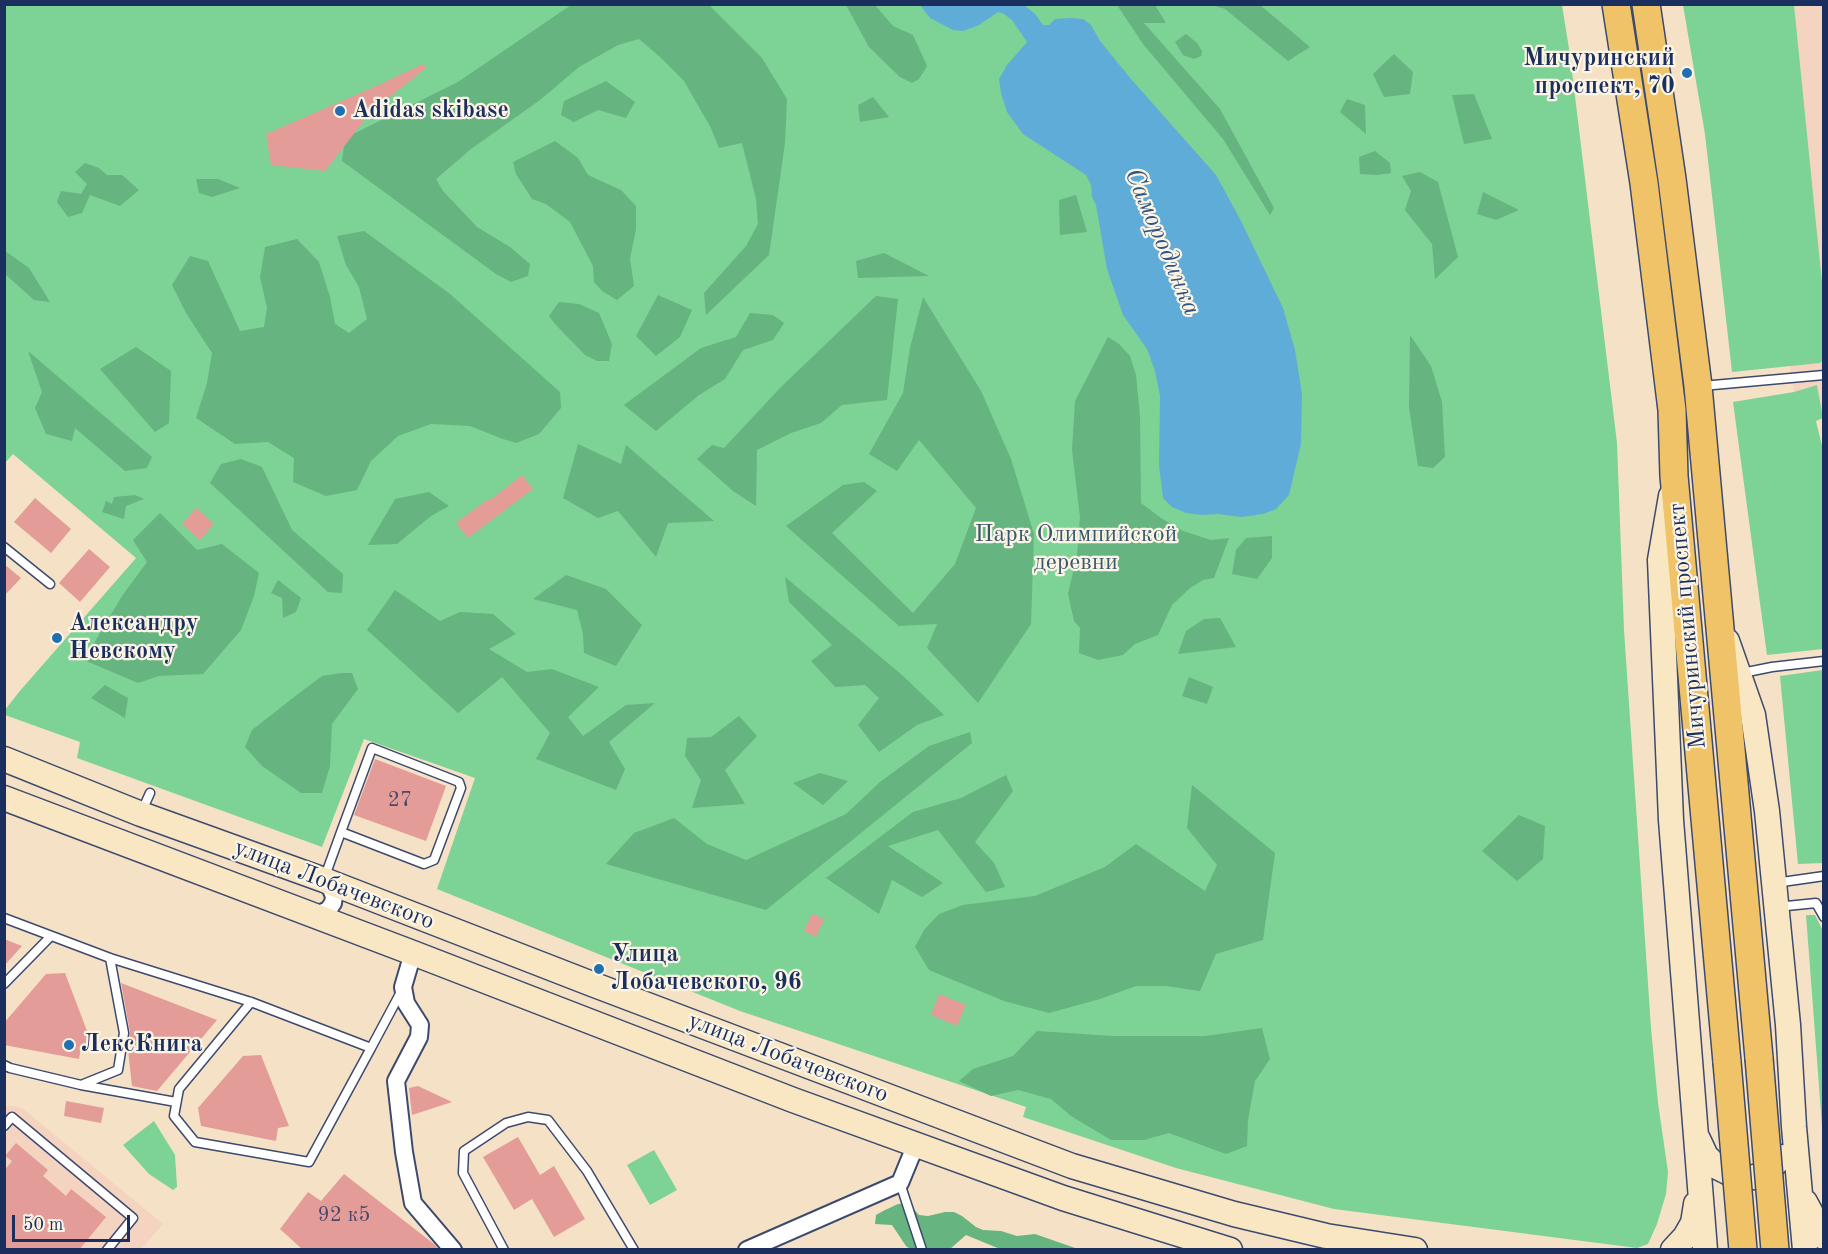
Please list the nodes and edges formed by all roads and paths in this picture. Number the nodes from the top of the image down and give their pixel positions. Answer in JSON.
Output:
{"nodes":[{"id":1,"x":1616,"y":4,"type":"edge"},
{"id":2,"x":1646,"y":4,"type":"edge"},
{"id":3,"x":1824,"y":375,"type":"edge"},
{"id":4,"x":1698,"y":386,"type":"junction"},
{"id":5,"x":1674,"y":476,"type":"junction"},
{"id":6,"x":4,"y":547,"type":"edge"},
{"id":7,"x":50,"y":584,"type":"dead end"},
{"id":8,"x":1719,"y":618,"type":"junction"},
{"id":9,"x":1824,"y":661,"type":"edge"},
{"id":10,"x":1738,"y":674,"type":"junction"},
{"id":11,"x":4,"y":759,"type":"edge"},
{"id":12,"x":4,"y":798,"type":"edge"},
{"id":13,"x":341,"y":832,"type":"junction"},
{"id":14,"x":1824,"y":876,"type":"edge"},
{"id":15,"x":324,"y":880,"type":"junction"},
{"id":16,"x":1774,"y":883,"type":"junction"},
{"id":17,"x":1777,"y":907,"type":"junction"},
{"id":18,"x":311,"y":914,"type":"junction"},
{"id":19,"x":1824,"y":917,"type":"edge"},
{"id":20,"x":4,"y":918,"type":"edge"},
{"id":21,"x":51,"y":936,"type":"junction"},
{"id":22,"x":413,"y":953,"type":"junction"},
{"id":23,"x":110,"y":958,"type":"junction"},
{"id":24,"x":4,"y":984,"type":"edge"},
{"id":25,"x":403,"y":987,"type":"junction"},
{"id":26,"x":251,"y":1002,"type":"junction"},
{"id":27,"x":371,"y":1048,"type":"junction"},
{"id":28,"x":4,"y":1065,"type":"edge"},
{"id":29,"x":81,"y":1085,"type":"junction"},
{"id":30,"x":177,"y":1102,"type":"junction"},
{"id":31,"x":4,"y":1125,"type":"edge"},
{"id":32,"x":1794,"y":1127,"type":"junction"},
{"id":33,"x":1696,"y":1134,"type":"junction"},
{"id":34,"x":916,"y":1144,"type":"junction"},
{"id":35,"x":1698,"y":1172,"type":"junction"},
{"id":36,"x":900,"y":1183,"type":"junction"},
{"id":37,"x":1801,"y":1194,"type":"junction"},
{"id":38,"x":1824,"y":1237,"type":"edge"},
{"id":39,"x":771,"y":1245,"type":"edge"},
{"id":40,"x":107,"y":1250,"type":"edge"},
{"id":41,"x":453,"y":1250,"type":"edge"},
{"id":42,"x":504,"y":1250,"type":"edge"},
{"id":43,"x":634,"y":1250,"type":"edge"},
{"id":44,"x":747,"y":1250,"type":"edge"},
{"id":45,"x":922,"y":1250,"type":"edge"},
{"id":46,"x":1230,"y":1250,"type":"edge"},
{"id":47,"x":1415,"y":1250,"type":"edge"},
{"id":48,"x":1673,"y":1250,"type":"edge"},
{"id":49,"x":1705,"y":1250,"type":"edge"},
{"id":50,"x":1743,"y":1250,"type":"edge"},
{"id":51,"x":1774,"y":1250,"type":"edge"},
{"id":52,"x":1805,"y":1250,"type":"edge"}],
"edges":[{"from":1,"to":5,"type":"main road","name":"Мичуринский проспект"},
{"from":2,"to":4,"type":"main road","name":"Мичуринский проспект"},
{"from":3,"to":4,"type":"lane"},
{"from":4,"to":8,"type":"main road","name":"Мичуринский проспект"},
{"from":5,"to":33,"type":"main road"},
{"from":5,"to":50,"type":"main road","name":"Мичуринский проспект","bridge":true},
{"from":6,"to":7,"type":"lane"},
{"from":8,"to":10,"type":"main road"},
{"from":8,"to":51,"type":"main road","name":"Мичуринский проспект","bridge":true},
{"from":9,"to":10,"type":"lane"},
{"from":10,"to":16,"type":"main road"},
{"from":11,"to":15,"type":"main road","name":"улица Лобачевского"},
{"from":12,"to":18,"type":"main road","name":"улица Лобачевского"},
{"from":13,"to":13,"type":"lane"},
{"from":13,"to":15,"type":"lane"},
{"from":14,"to":16,"type":"lane"},
{"from":15,"to":18,"type":"street"},
{"from":15,"to":47,"type":"main road","name":"улица Лобачевского"},
{"from":16,"to":17,"type":"main road"},
{"from":17,"to":19,"type":"lane"},
{"from":17,"to":32,"type":"main road"},
{"from":18,"to":22,"type":"main road","name":"улица Лобачевского"},
{"from":20,"to":21,"type":"lane"},
{"from":21,"to":23,"type":"lane"},
{"from":21,"to":24,"type":"lane"},
{"from":22,"to":25,"type":"street"},
{"from":22,"to":34,"type":"main road","name":"улица Лобачевского"},
{"from":23,"to":26,"type":"lane"},
{"from":23,"to":29,"type":"lane"},
{"from":25,"to":27,"type":"lane"},
{"from":25,"to":41,"type":"street"},
{"from":26,"to":27,"type":"lane"},
{"from":26,"to":30,"type":"lane"},
{"from":27,"to":30,"type":"lane"},
{"from":28,"to":29,"type":"lane"},
{"from":29,"to":30,"type":"lane"},
{"from":31,"to":40,"type":"lane"},
{"from":32,"to":33,"type":"main road"},
{"from":32,"to":37,"type":"main road"},
{"from":33,"to":35,"type":"main road"},
{"from":34,"to":36,"type":"street"},
{"from":34,"to":46,"type":"main road","name":"улица Лобачевского"},
{"from":35,"to":48,"type":"main road"},
{"from":35,"to":49,"type":"main road"},
{"from":36,"to":39,"type":"street"},
{"from":36,"to":45,"type":"lane"},
{"from":37,"to":38,"type":"main road"},
{"from":37,"to":52,"type":"main road"},
{"from":39,"to":44,"type":"street"},
{"from":42,"to":43,"type":"lane"}]}
